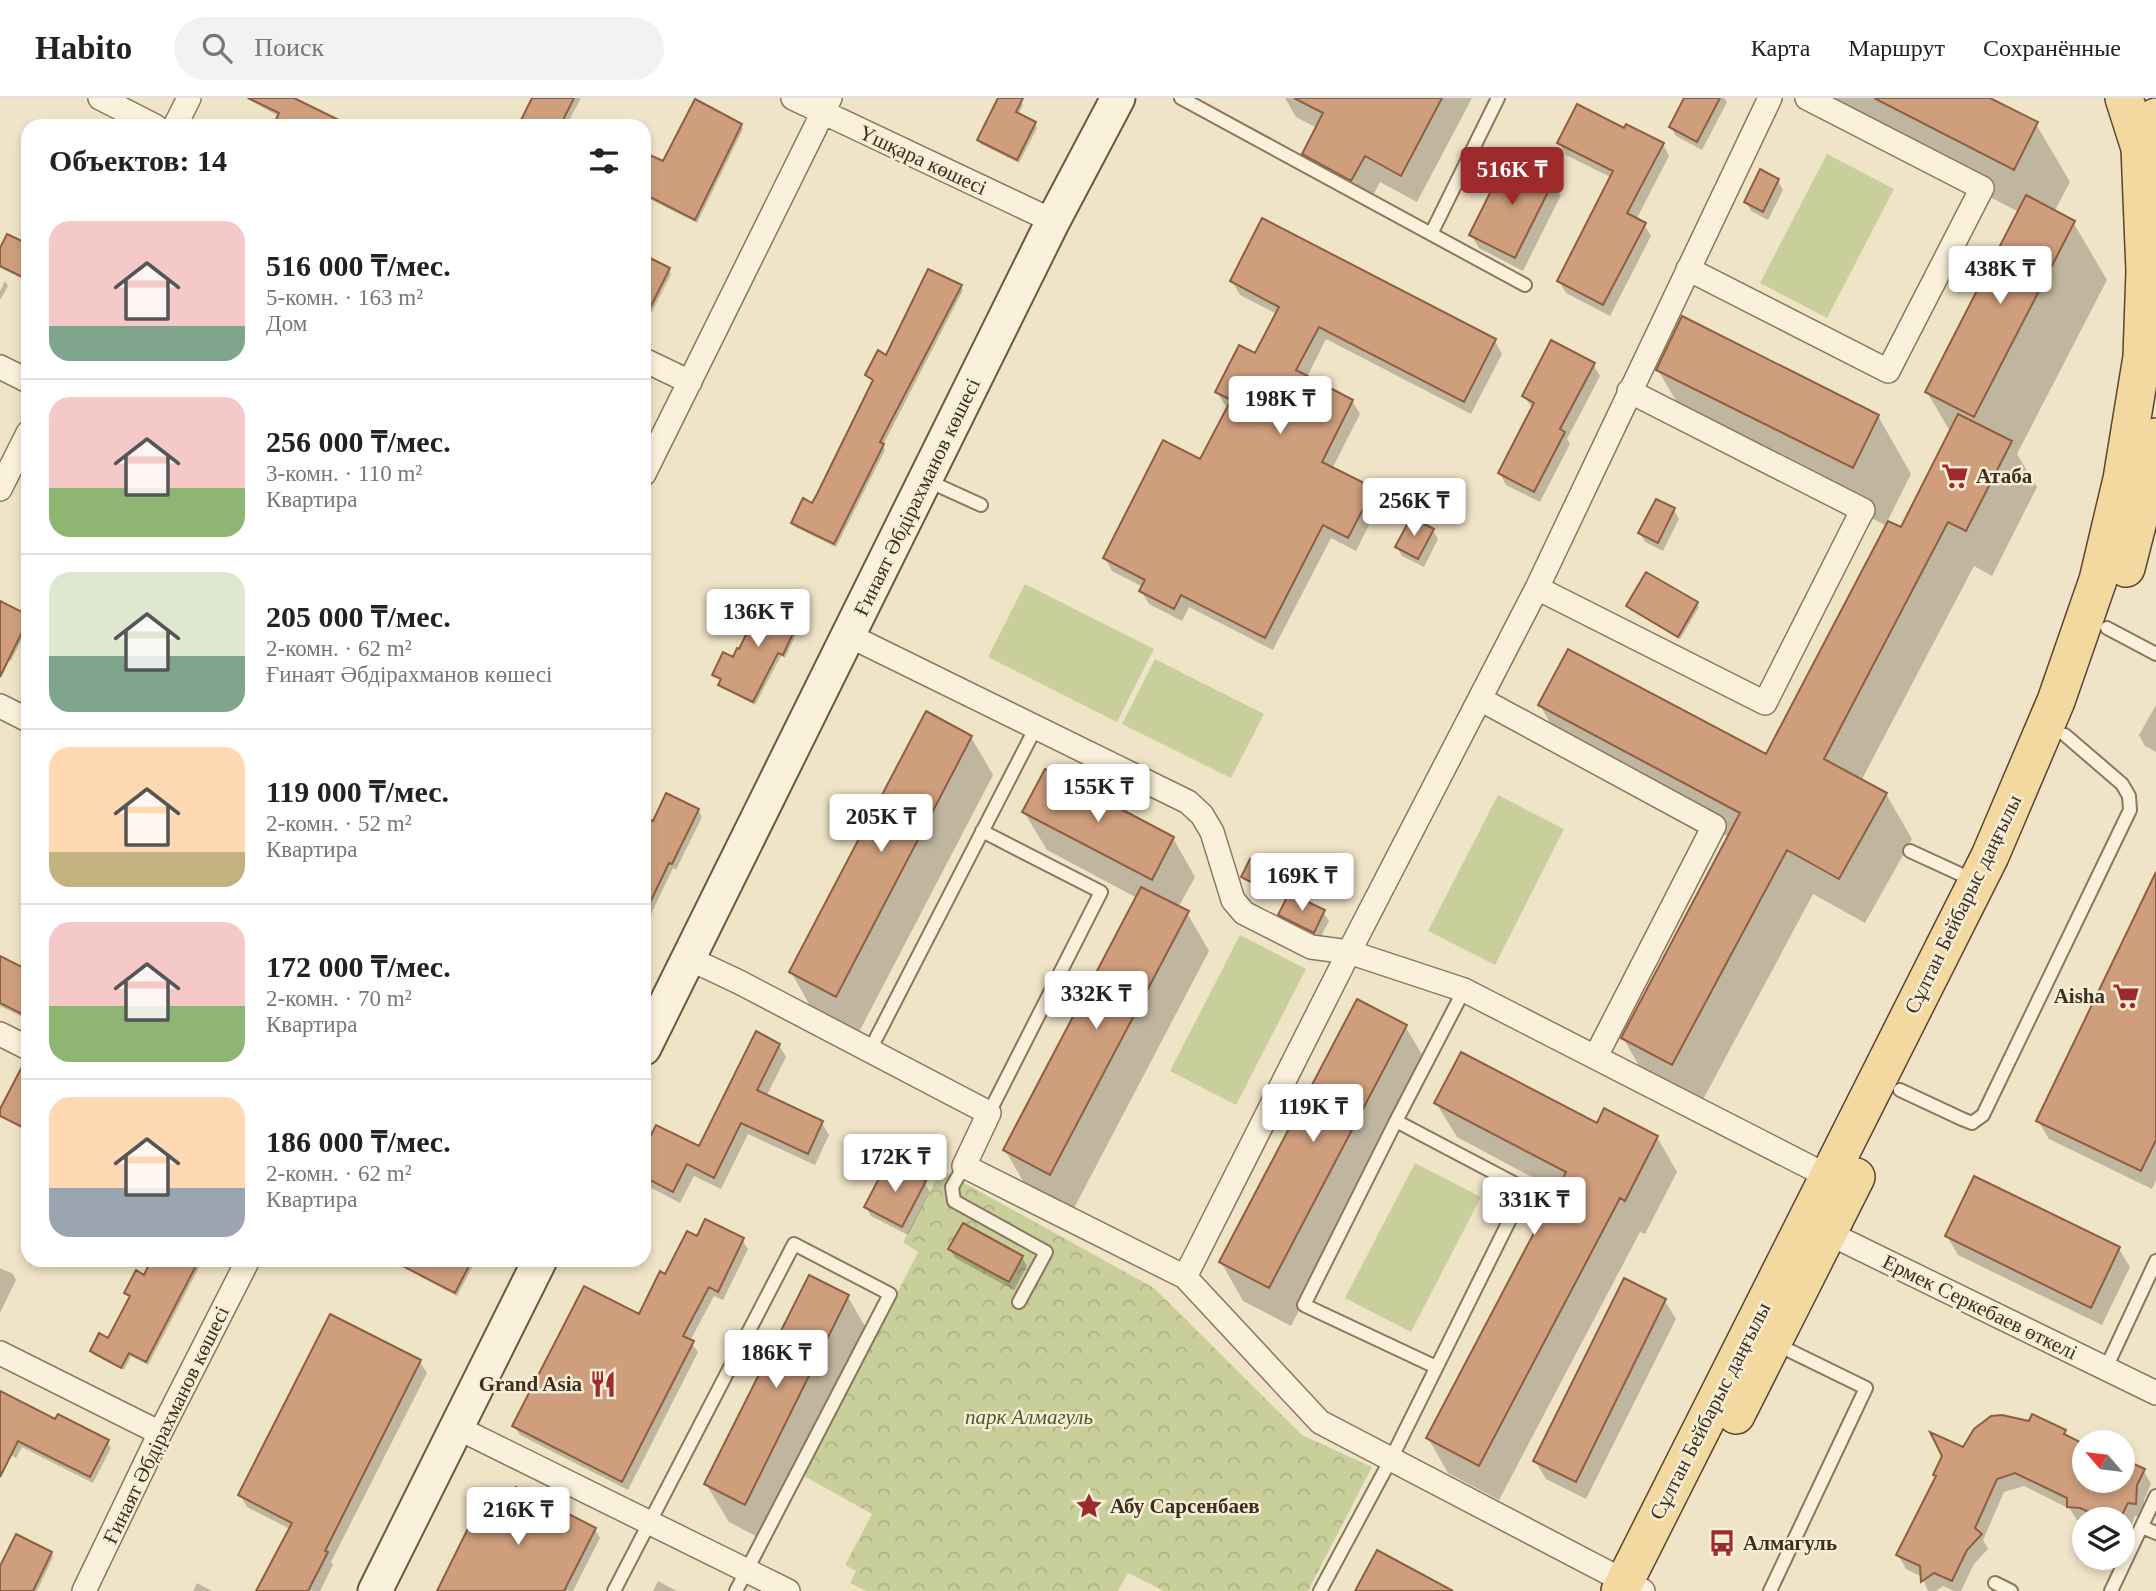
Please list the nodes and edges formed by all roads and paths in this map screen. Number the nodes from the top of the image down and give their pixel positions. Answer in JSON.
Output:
{"nodes":[{"id":1,"x":100,"y":98,"type":"edge"},
{"id":2,"x":189,"y":98,"type":"edge"},
{"id":3,"x":793,"y":98,"type":"edge"},
{"id":4,"x":1118,"y":98,"type":"edge"},
{"id":5,"x":1181,"y":98,"type":"edge"},
{"id":6,"x":1498,"y":98,"type":"edge"},
{"id":7,"x":1770,"y":98,"type":"edge"},
{"id":8,"x":1807,"y":98,"type":"edge"},
{"id":9,"x":2124,"y":98,"type":"edge"},
{"id":10,"x":826,"y":105,"type":"edge"},
{"id":11,"x":141,"y":119,"type":"edge"},
{"id":12,"x":178,"y":119,"type":"edge"},
{"id":13,"x":2149,"y":156,"type":"edge"},
{"id":14,"x":1053,"y":221,"type":"junction"},
{"id":15,"x":1431,"y":234,"type":"junction"},
{"id":16,"x":1688,"y":270,"type":"junction"},
{"id":17,"x":1525,"y":285,"type":"dead end"},
{"id":18,"x":651,"y":363,"type":"edge"},
{"id":19,"x":0,"y":367,"type":"edge"},
{"id":20,"x":21,"y":378,"type":"edge"},
{"id":21,"x":690,"y":382,"type":"junction"},
{"id":22,"x":1629,"y":391,"type":"junction"},
{"id":23,"x":21,"y":447,"type":"edge"},
{"id":24,"x":2154,"y":454,"type":"edge"},
{"id":25,"x":651,"y":460,"type":"edge"},
{"id":26,"x":926,"y":480,"type":"junction"},
{"id":27,"x":0,"y":489,"type":"edge"},
{"id":28,"x":981,"y":505,"type":"dead end"},
{"id":29,"x":1537,"y":588,"type":"junction"},
{"id":30,"x":2107,"y":628,"type":"junction"},
{"id":31,"x":848,"y":635,"type":"junction"},
{"id":32,"x":2156,"y":654,"type":"edge"},
{"id":33,"x":1480,"y":699,"type":"junction"},
{"id":34,"x":0,"y":706,"type":"edge"},
{"id":35,"x":21,"y":716,"type":"edge"},
{"id":36,"x":1036,"y":727,"type":"junction"},
{"id":37,"x":2065,"y":735,"type":"junction"},
{"id":38,"x":982,"y":831,"type":"junction"},
{"id":39,"x":1910,"y":850,"type":"dead end"},
{"id":40,"x":1977,"y":882,"type":"junction"},
{"id":41,"x":1349,"y":952,"type":"junction"},
{"id":42,"x":688,"y":958,"type":"junction"},
{"id":43,"x":1464,"y":990,"type":"junction"},
{"id":44,"x":651,"y":1028,"type":"edge"},
{"id":45,"x":0,"y":1034,"type":"edge"},
{"id":46,"x":21,"y":1044,"type":"edge"},
{"id":47,"x":870,"y":1050,"type":"junction"},
{"id":48,"x":1596,"y":1056,"type":"junction"},
{"id":49,"x":1900,"y":1090,"type":"junction"},
{"id":50,"x":989,"y":1113,"type":"junction"},
{"id":51,"x":1396,"y":1121,"type":"junction"},
{"id":52,"x":964,"y":1166,"type":"junction"},
{"id":53,"x":1840,"y":1182,"type":"junction"},
{"id":54,"x":1817,"y":1227,"type":"junction"},
{"id":55,"x":2156,"y":1261,"type":"edge"},
{"id":56,"x":244,"y":1267,"type":"edge"},
{"id":57,"x":537,"y":1267,"type":"edge"},
{"id":58,"x":1185,"y":1277,"type":"junction"},
{"id":59,"x":1018,"y":1302,"type":"dead end"},
{"id":60,"x":1773,"y":1343,"type":"junction"},
{"id":61,"x":0,"y":1353,"type":"edge"},
{"id":62,"x":1436,"y":1367,"type":"junction"},
{"id":63,"x":2106,"y":1368,"type":"junction"},
{"id":64,"x":2156,"y":1393,"type":"edge"},
{"id":65,"x":458,"y":1427,"type":"junction"},
{"id":66,"x":160,"y":1433,"type":"junction"},
{"id":67,"x":1391,"y":1459,"type":"junction"},
{"id":68,"x":2156,"y":1496,"type":"edge"},
{"id":69,"x":648,"y":1522,"type":"junction"},
{"id":70,"x":2141,"y":1527,"type":"junction"},
{"id":71,"x":2156,"y":1533,"type":"edge"},
{"id":72,"x":741,"y":1581,"type":"edge"},
{"id":73,"x":1995,"y":1583,"type":"dead end"},
{"id":74,"x":1634,"y":1589,"type":"edge"},
{"id":75,"x":85,"y":1591,"type":"edge"},
{"id":76,"x":375,"y":1591,"type":"edge"},
{"id":77,"x":614,"y":1591,"type":"edge"},
{"id":78,"x":788,"y":1591,"type":"edge"},
{"id":79,"x":1321,"y":1591,"type":"edge"},
{"id":80,"x":1770,"y":1591,"type":"edge"},
{"id":81,"x":2011,"y":1591,"type":"edge"},
{"id":82,"x":2111,"y":1591,"type":"edge"}],
"edges":[{"from":1,"to":11,"type":"street"},
{"from":2,"to":12,"type":"street"},
{"from":3,"to":10,"type":"street","name":"Үшқара көшесі"},
{"from":4,"to":14,"type":"street","name":"Ғинаят Әбдірахманов көшесі"},
{"from":5,"to":15,"type":"lane"},
{"from":6,"to":15,"type":"lane"},
{"from":7,"to":16,"type":"street"},
{"from":8,"to":16,"type":"street"},
{"from":9,"to":13,"type":"main road","name":"Сұлтан Бейбарыс даңғылы"},
{"from":10,"to":14,"type":"street","name":"Үшқара көшесі"},
{"from":10,"to":21,"type":"street"},
{"from":13,"to":40,"type":"main road","name":"Сұлтан Бейбарыс даңғылы"},
{"from":14,"to":26,"type":"street","name":"Ғинаят Әбдірахманов көшесі"},
{"from":15,"to":17,"type":"lane"},
{"from":16,"to":22,"type":"street"},
{"from":18,"to":21,"type":"street"},
{"from":19,"to":20,"type":"street"},
{"from":21,"to":25,"type":"street"},
{"from":22,"to":29,"type":"street"},
{"from":22,"to":29,"type":"street"},
{"from":23,"to":27,"type":"street"},
{"from":24,"to":30,"type":"main road","name":"Сұлтан Бейбарыс даңғылы"},
{"from":26,"to":28,"type":"lane"},
{"from":26,"to":31,"type":"street","name":"Ғинаят Әбдірахманов көшесі"},
{"from":29,"to":33,"type":"street"},
{"from":30,"to":32,"type":"lane"},
{"from":30,"to":37,"type":"main road","name":"Сұлтан Бейбарыс даңғылы"},
{"from":31,"to":36,"type":"street"},
{"from":31,"to":42,"type":"street","name":"Ғинаят Әбдірахманов көшесі"},
{"from":33,"to":41,"type":"street"},
{"from":33,"to":48,"type":"street"},
{"from":34,"to":35,"type":"street"},
{"from":36,"to":38,"type":"lane"},
{"from":36,"to":41,"type":"street"},
{"from":37,"to":49,"type":"main road","name":"Сұлтан Бейбарыс даңғылы"},
{"from":37,"to":49,"type":"lane"},
{"from":38,"to":47,"type":"lane"},
{"from":38,"to":50,"type":"lane"},
{"from":39,"to":40,"type":"lane"},
{"from":40,"to":53,"type":"main road","name":"Сұлтан Бейбарыс даңғылы"},
{"from":41,"to":43,"type":"street"},
{"from":41,"to":58,"type":"street"},
{"from":42,"to":44,"type":"street","name":"Ғинаят Әбдірахманов көшесі"},
{"from":42,"to":47,"type":"street"},
{"from":43,"to":48,"type":"street"},
{"from":43,"to":51,"type":"lane"},
{"from":45,"to":46,"type":"street"},
{"from":47,"to":50,"type":"street"},
{"from":48,"to":53,"type":"street"},
{"from":49,"to":53,"type":"main road","name":"Сұлтан Бейбарыс даңғылы"},
{"from":50,"to":52,"type":"street"},
{"from":51,"to":62,"type":"lane"},
{"from":51,"to":62,"type":"lane"},
{"from":52,"to":58,"type":"street"},
{"from":52,"to":59,"type":"lane"},
{"from":53,"to":54,"type":"main road","name":"Сұлтан Бейбарыс даңғылы"},
{"from":54,"to":60,"type":"main road","name":"Сұлтан Бейбарыс даңғылы"},
{"from":54,"to":63,"type":"street","name":"Ермек Серкебаев өткелі"},
{"from":54,"to":74,"type":"main road","name":"Сұлтан Бейбарыс даңғылы"},
{"from":55,"to":63,"type":"lane"},
{"from":56,"to":66,"type":"street","name":"Ғинаят Әбдірахманов көшесі"},
{"from":57,"to":65,"type":"street"},
{"from":58,"to":67,"type":"street"},
{"from":60,"to":74,"type":"main road","name":"Сұлтан Бейбарыс даңғылы"},
{"from":60,"to":80,"type":"lane"},
{"from":61,"to":66,"type":"street"},
{"from":62,"to":67,"type":"lane"},
{"from":63,"to":64,"type":"street","name":"Ермек Серкебаев өткелі"},
{"from":65,"to":69,"type":"street"},
{"from":65,"to":76,"type":"street"},
{"from":66,"to":75,"type":"street","name":"Ғинаят Әбдірахманов көшесі"},
{"from":67,"to":74,"type":"street"},
{"from":67,"to":79,"type":"lane"},
{"from":68,"to":70,"type":"lane"},
{"from":69,"to":72,"type":"street"},
{"from":69,"to":72,"type":"lane"},
{"from":69,"to":77,"type":"lane"},
{"from":70,"to":71,"type":"lane"},
{"from":70,"to":82,"type":"lane"},
{"from":72,"to":78,"type":"street"},
{"from":73,"to":81,"type":"lane"}]}
